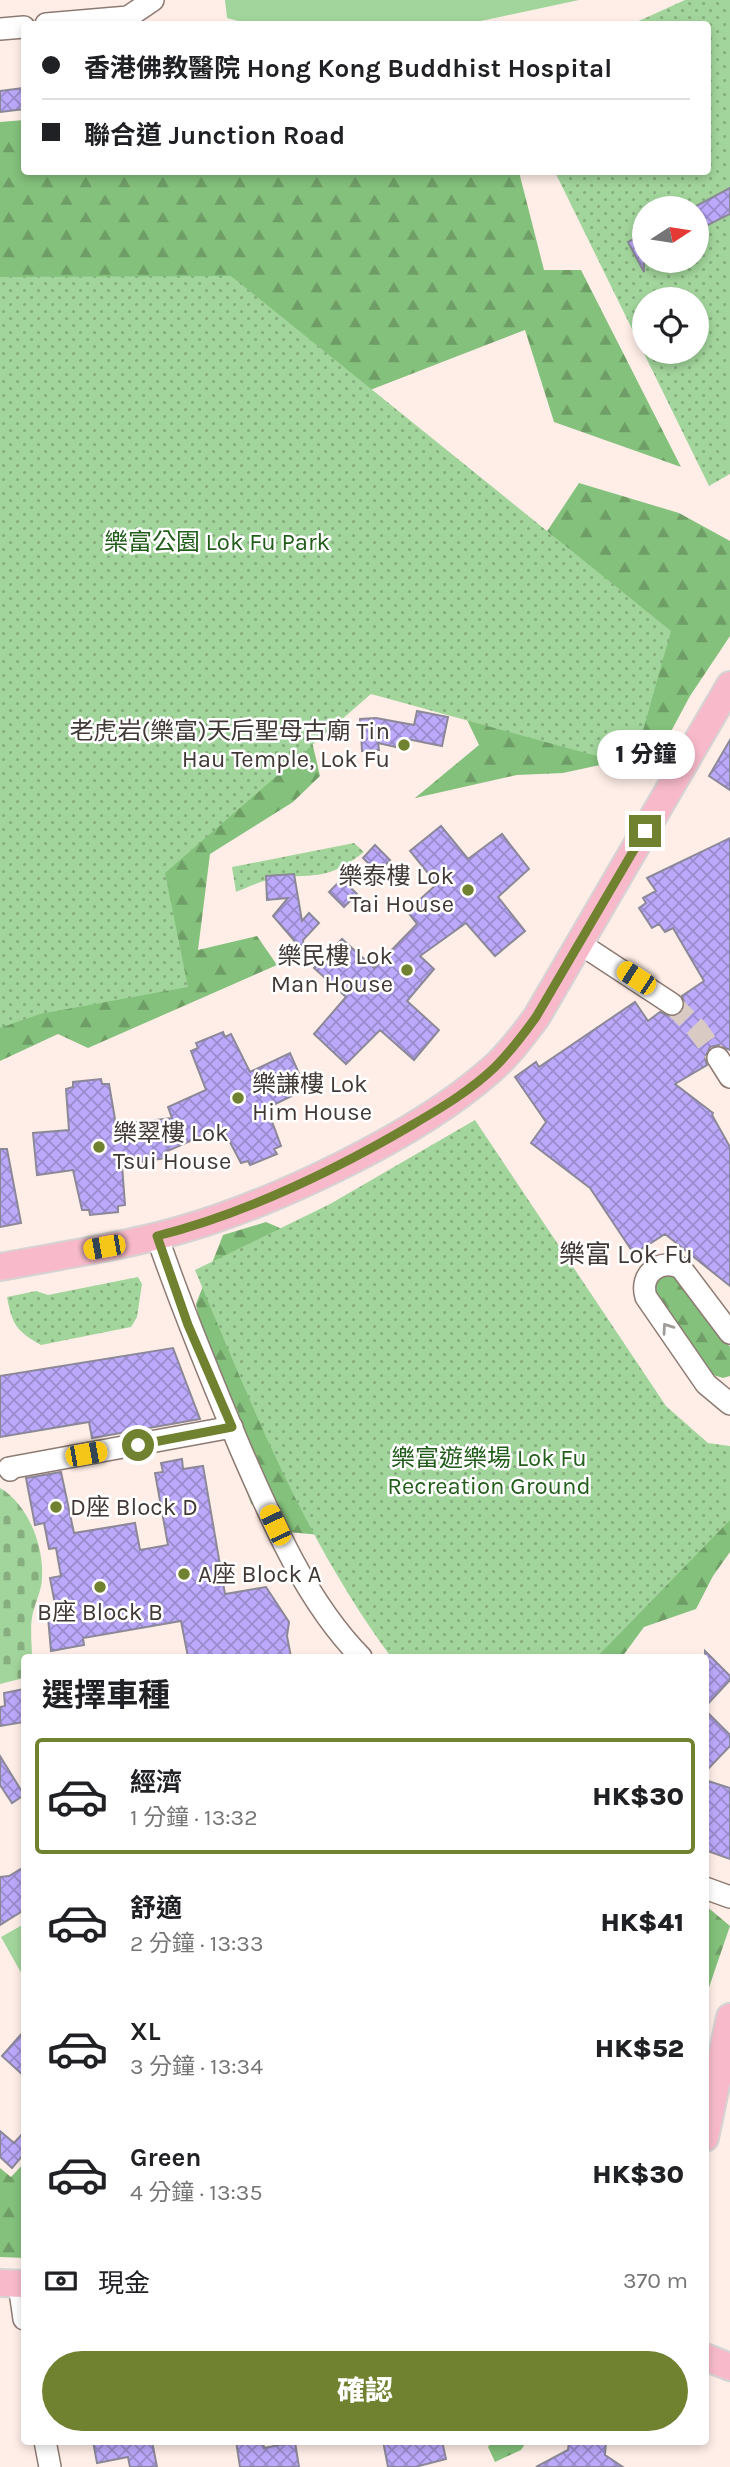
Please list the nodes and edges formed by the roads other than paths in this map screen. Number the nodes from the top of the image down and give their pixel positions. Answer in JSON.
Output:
{"nodes":[{"id":1,"x":153,"y":0,"type":"edge"},
{"id":2,"x":81,"y":21,"type":"edge"},
{"id":3,"x":21,"y":27,"type":"edge"},
{"id":4,"x":0,"y":29,"type":"edge"},
{"id":5,"x":730,"y":685,"type":"edge"},
{"id":6,"x":579,"y":943,"type":"junction"},
{"id":7,"x":672,"y":1004,"type":"tunnel mouth"},
{"id":8,"x":718,"y":1058,"type":"tunnel mouth"},
{"id":9,"x":730,"y":1077,"type":"edge"},
{"id":10,"x":157,"y":1236,"type":"junction"},
{"id":11,"x":0,"y":1267,"type":"edge"},
{"id":12,"x":730,"y":1333,"type":"edge"},
{"id":13,"x":706,"y":1384,"type":"junction"},
{"id":14,"x":730,"y":1386,"type":"edge"},
{"id":15,"x":730,"y":1404,"type":"edge"},
{"id":16,"x":232,"y":1427,"type":"junction"},
{"id":17,"x":10,"y":1471,"type":"dead end"},
{"id":18,"x":359,"y":1654,"type":"edge"},
{"id":19,"x":709,"y":1889,"type":"edge"},
{"id":20,"x":730,"y":1897,"type":"edge"},
{"id":21,"x":730,"y":2017,"type":"edge"},
{"id":22,"x":709,"y":2119,"type":"edge"},
{"id":23,"x":14,"y":2283,"type":"edge"},
{"id":24,"x":21,"y":2308,"type":"edge"},
{"id":25,"x":709,"y":2359,"type":"edge"},
{"id":26,"x":730,"y":2367,"type":"edge"},
{"id":27,"x":47,"y":2445,"type":"edge"},
{"id":28,"x":50,"y":2467,"type":"edge"}],
"edges":[{"from":1,"to":2,"type":"street"},
{"from":3,"to":4,"type":"street"},
{"from":5,"to":6,"type":"main road"},
{"from":6,"to":7,"type":"street"},
{"from":6,"to":10,"type":"main road"},
{"from":8,"to":9,"type":"street"},
{"from":10,"to":11,"type":"main road"},
{"from":10,"to":16,"type":"street"},
{"from":13,"to":12,"type":"street","one_way":true},
{"from":13,"to":14,"type":"street"},
{"from":13,"to":15,"type":"street"},
{"from":16,"to":17,"type":"street"},
{"from":16,"to":18,"type":"street"},
{"from":19,"to":20,"type":"street"},
{"from":21,"to":22,"type":"main road"},
{"from":23,"to":24,"type":"street"},
{"from":25,"to":26,"type":"main road"},
{"from":27,"to":28,"type":"street"}]}
